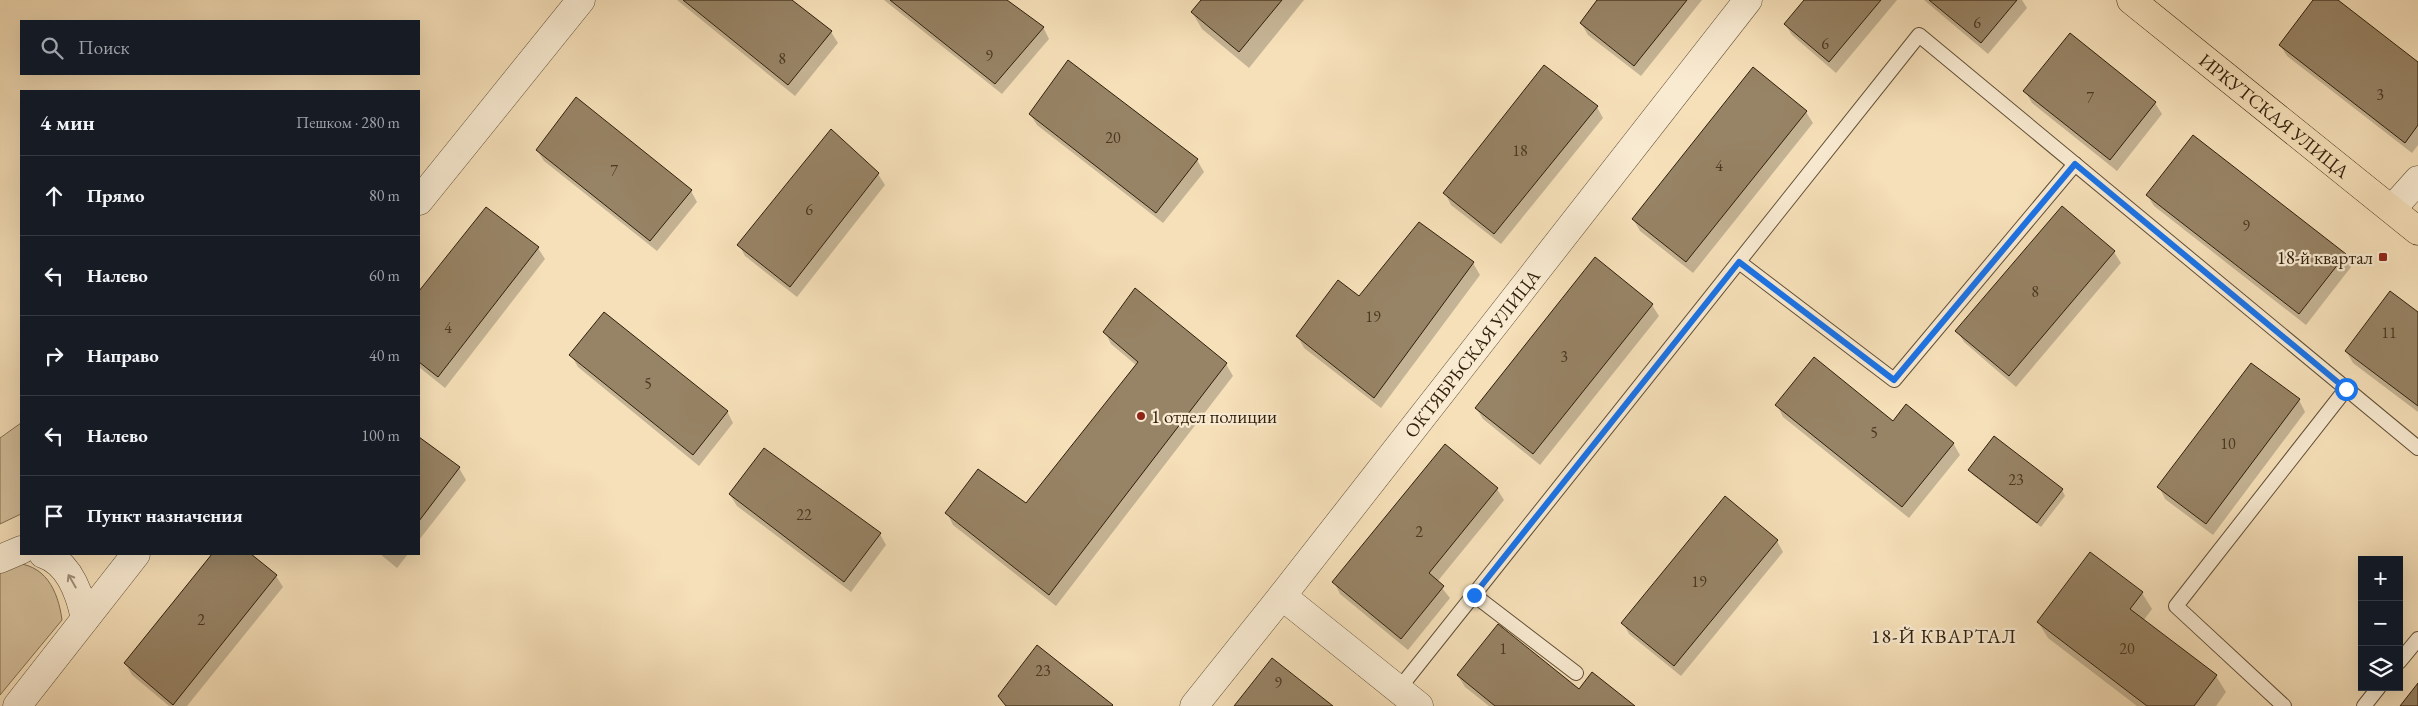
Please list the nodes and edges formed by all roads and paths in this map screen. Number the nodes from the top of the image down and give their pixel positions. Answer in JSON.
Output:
{"nodes":[{"id":1,"x":581,"y":0,"type":"edge"},
{"id":2,"x":1748,"y":0,"type":"edge"},
{"id":3,"x":2130,"y":0,"type":"edge"},
{"id":4,"x":2075,"y":164,"type":"junction"},
{"id":5,"x":2418,"y":180,"type":"edge"},
{"id":6,"x":420,"y":200,"type":"edge"},
{"id":7,"x":2392,"y":209,"type":"junction"},
{"id":8,"x":2418,"y":231,"type":"edge"},
{"id":9,"x":1739,"y":262,"type":"junction"},
{"id":10,"x":2346,"y":389,"type":"junction"},
{"id":11,"x":2418,"y":448,"type":"edge"},
{"id":12,"x":20,"y":550,"type":"edge"},
{"id":13,"x":44,"y":555,"type":"edge"},
{"id":14,"x":135,"y":555,"type":"edge"},
{"id":15,"x":0,"y":559,"type":"edge"},
{"id":16,"x":1474,"y":595,"type":"junction"},
{"id":17,"x":1282,"y":596,"type":"junction"},
{"id":18,"x":85,"y":619,"type":"junction"},
{"id":19,"x":2418,"y":640,"type":"edge"},
{"id":20,"x":2403,"y":657,"type":"edge"},
{"id":21,"x":1576,"y":673,"type":"dead end"},
{"id":22,"x":2376,"y":691,"type":"edge"},
{"id":23,"x":1408,"y":698,"type":"edge"},
{"id":24,"x":17,"y":706,"type":"edge"},
{"id":25,"x":1194,"y":706,"type":"edge"},
{"id":26,"x":2284,"y":706,"type":"edge"},
{"id":27,"x":2364,"y":706,"type":"edge"}],
"edges":[{"from":1,"to":6,"type":"street"},
{"from":2,"to":17,"type":"street","name":"ОКТЯБРЬСКАЯ УЛИЦА"},
{"from":3,"to":7,"type":"main road","name":"ИРКУТСКАЯ УЛИЦА"},
{"from":4,"to":9,"type":"lane"},
{"from":4,"to":9,"type":"lane"},
{"from":4,"to":10,"type":"lane"},
{"from":5,"to":7,"type":"street"},
{"from":7,"to":8,"type":"main road","name":"ИРКУТСКАЯ УЛИЦА"},
{"from":9,"to":16,"type":"lane"},
{"from":10,"to":11,"type":"lane"},
{"from":10,"to":26,"type":"lane"},
{"from":12,"to":15,"type":"street"},
{"from":18,"to":13,"type":"street","one_way":true},
{"from":14,"to":18,"type":"street"},
{"from":16,"to":21,"type":"lane"},
{"from":16,"to":23,"type":"lane"},
{"from":17,"to":23,"type":"street"},
{"from":17,"to":25,"type":"street","name":"ОКТЯБРЬСКАЯ УЛИЦА"},
{"from":18,"to":24,"type":"street"},
{"from":19,"to":20,"type":"lane"},
{"from":22,"to":27,"type":"lane"}]}
